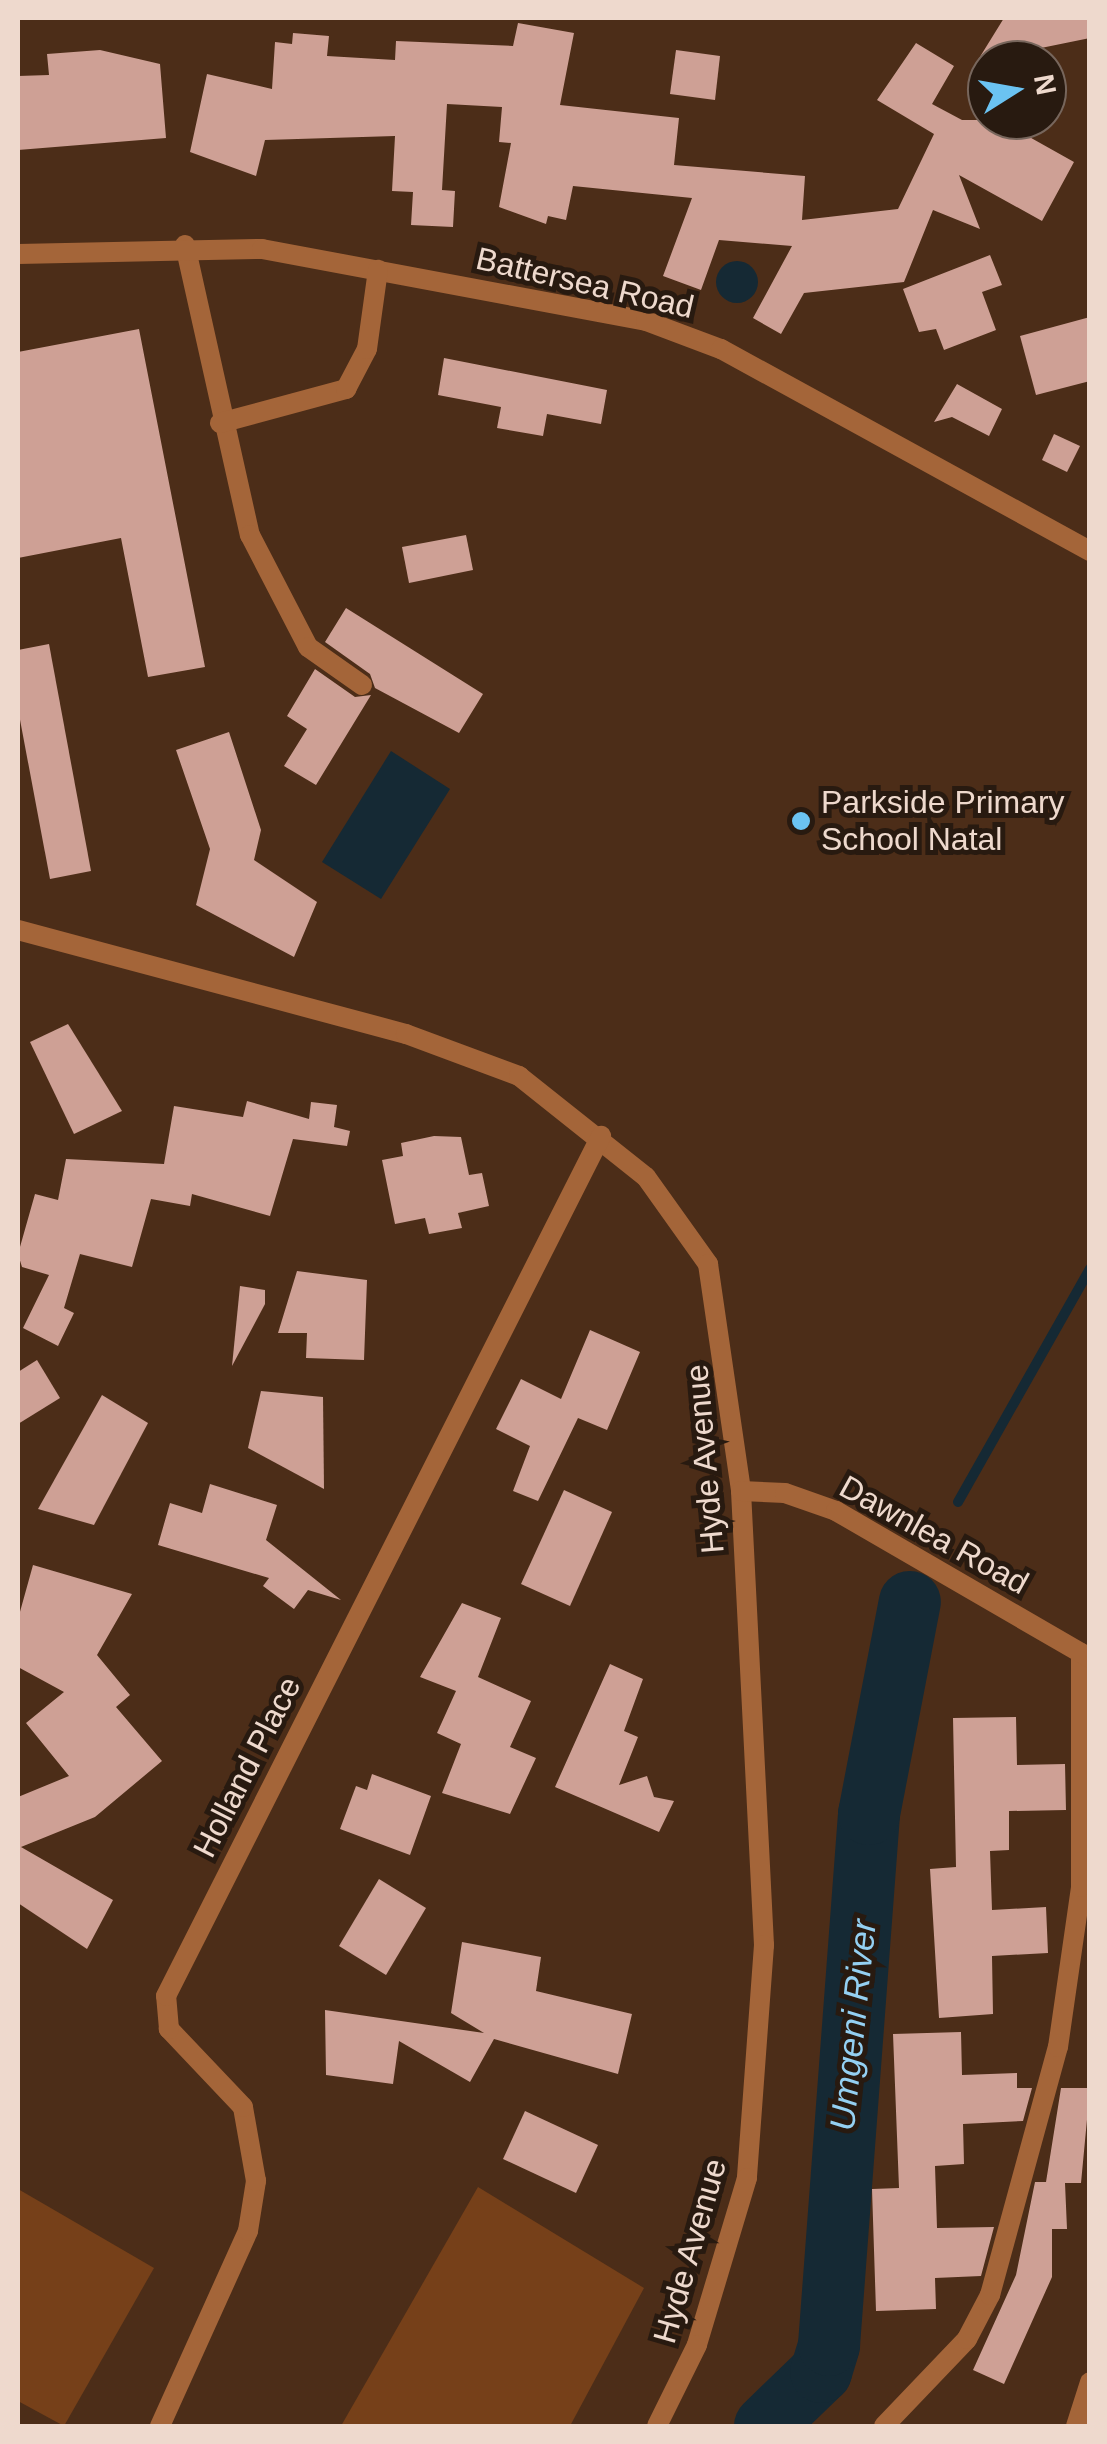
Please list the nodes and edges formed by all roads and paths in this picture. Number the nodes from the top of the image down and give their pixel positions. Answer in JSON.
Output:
{"nodes":[{"id":1,"x":185,"y":245,"type":"junction"},
{"id":2,"x":18,"y":254,"type":"edge"},
{"id":3,"x":378,"y":270,"type":"junction"},
{"id":4,"x":220,"y":422,"type":"junction"},
{"id":5,"x":1090,"y":551,"type":"edge"},
{"id":6,"x":362,"y":685,"type":"dead end"},
{"id":7,"x":18,"y":930,"type":"edge"},
{"id":8,"x":601,"y":1136,"type":"junction"},
{"id":9,"x":741,"y":1492,"type":"junction"},
{"id":10,"x":1085,"y":1655,"type":"edge"},
{"id":11,"x":1090,"y":2382,"type":"edge"},
{"id":12,"x":160,"y":2426,"type":"edge"},
{"id":13,"x":657,"y":2426,"type":"edge"},
{"id":14,"x":884,"y":2426,"type":"edge"},
{"id":15,"x":1076,"y":2426,"type":"edge"}],
"edges":[{"from":1,"to":2,"type":"street","name":"Battersea Road"},
{"from":1,"to":3,"type":"street","name":"Battersea Road"},
{"from":1,"to":4,"type":"street"},
{"from":3,"to":4,"type":"street"},
{"from":3,"to":5,"type":"street","name":"Battersea Road"},
{"from":4,"to":6,"type":"street"},
{"from":7,"to":8,"type":"street","name":"Hyde Avenue"},
{"from":8,"to":9,"type":"street","name":"Hyde Avenue"},
{"from":8,"to":12,"type":"street","name":"Holland Place"},
{"from":9,"to":10,"type":"street","name":"Dawnlea Road"},
{"from":9,"to":13,"type":"street","name":"Hyde Avenue"},
{"from":10,"to":14,"type":"street"},
{"from":11,"to":15,"type":"street"}]}
